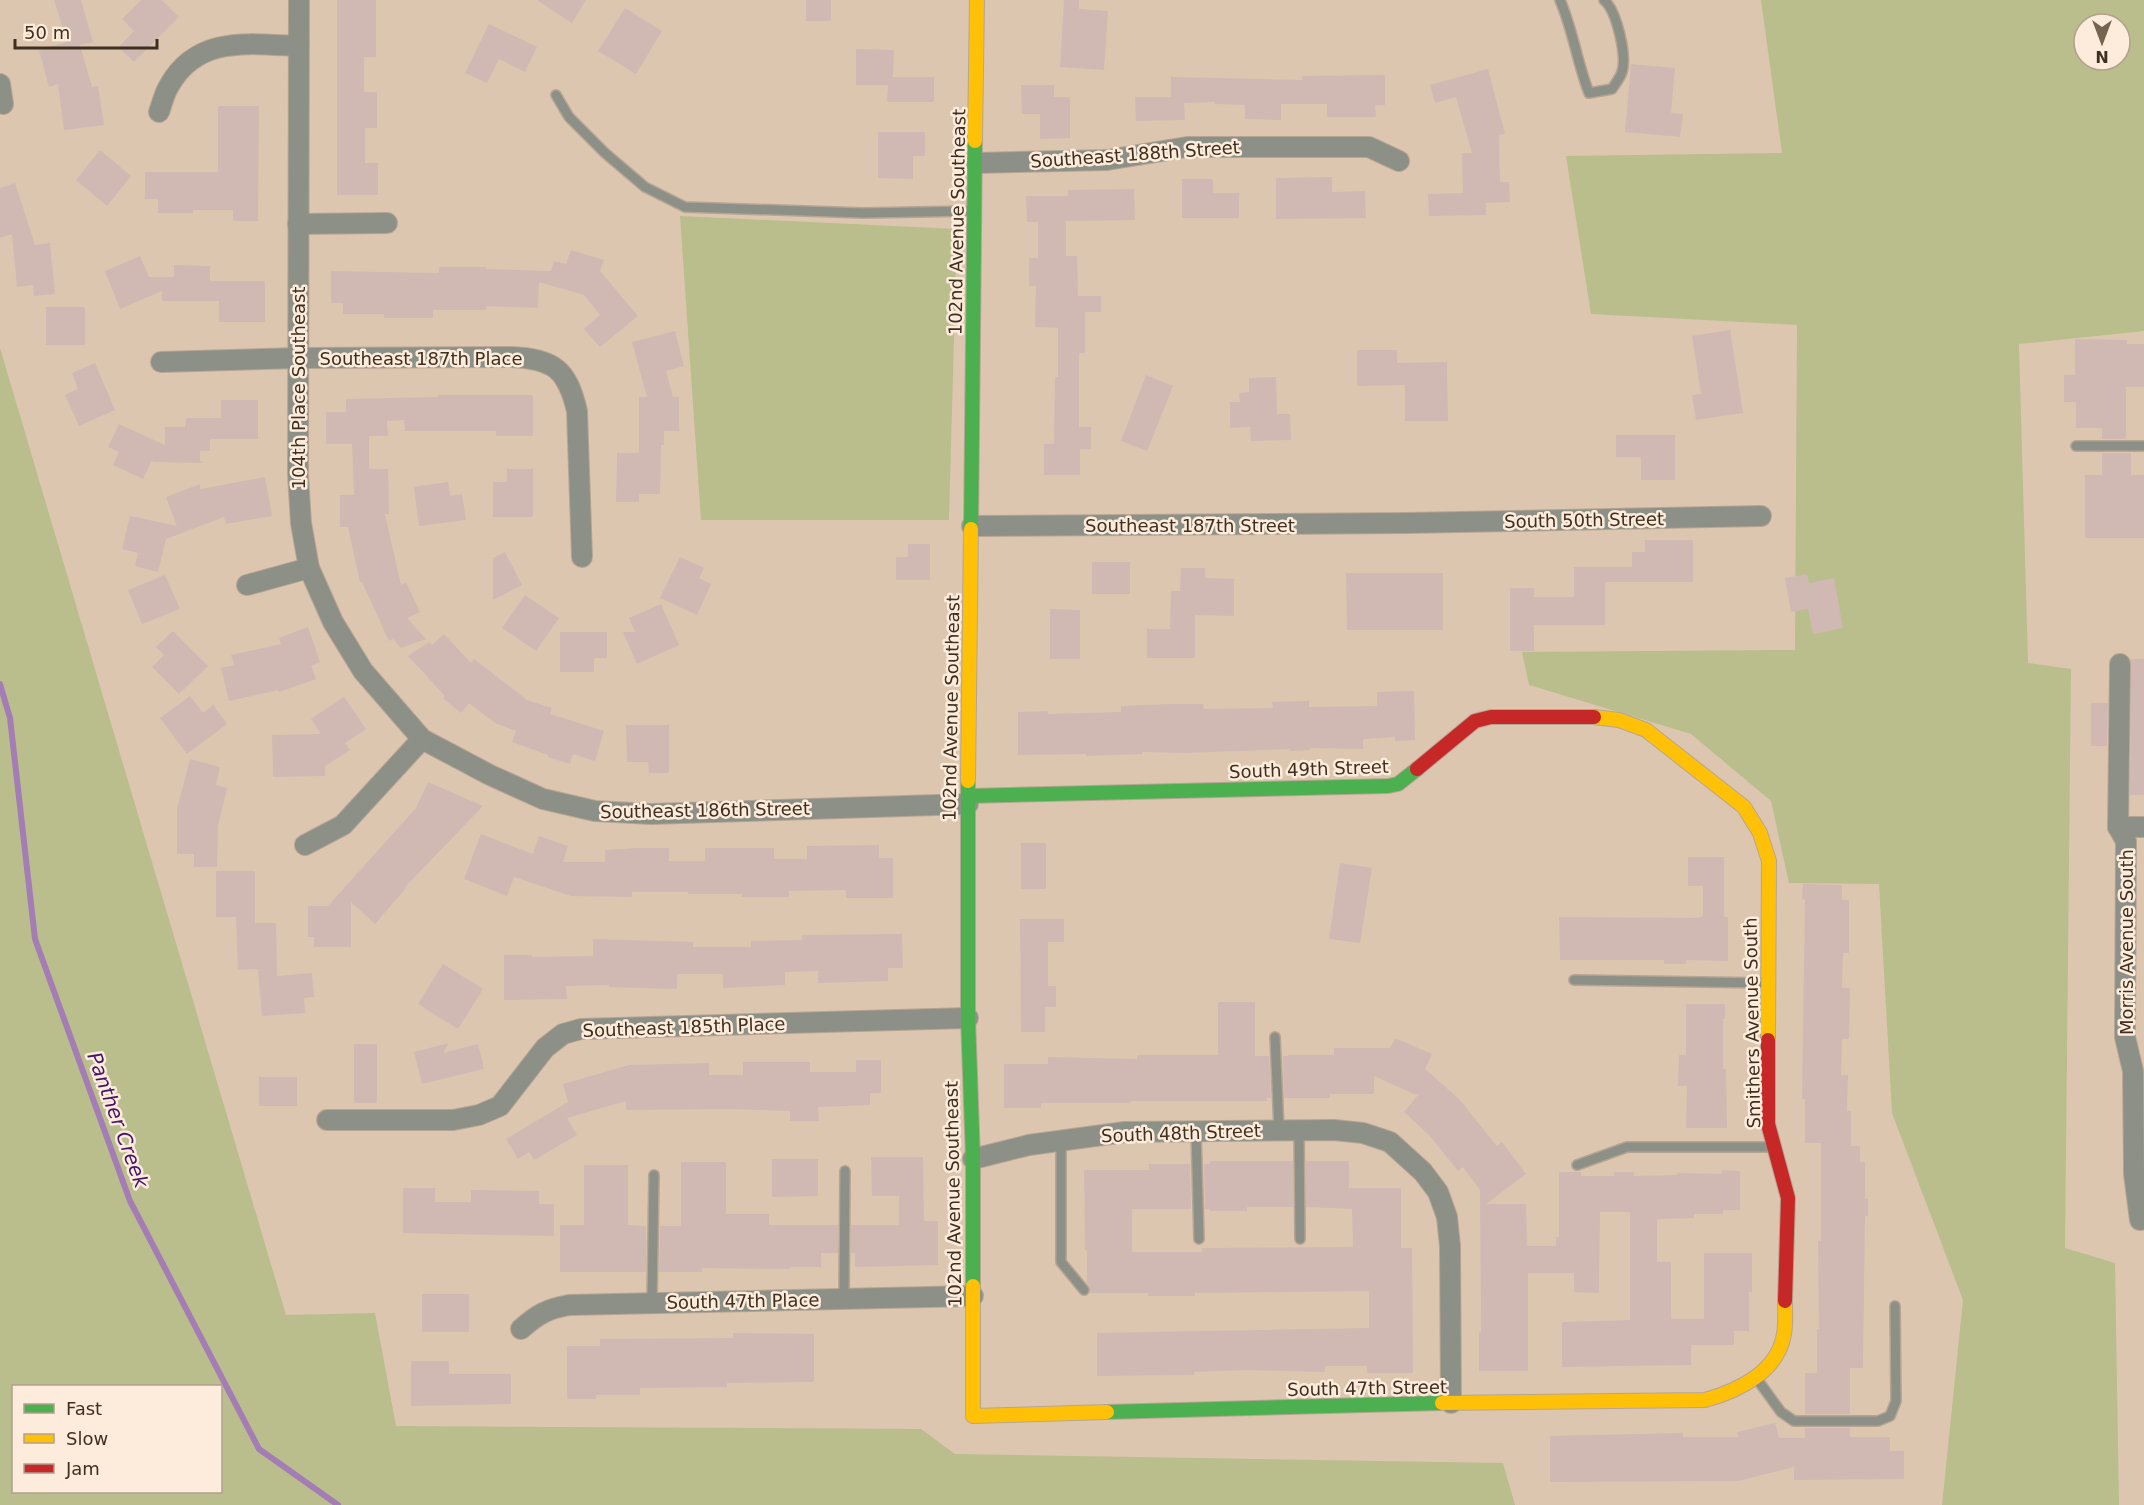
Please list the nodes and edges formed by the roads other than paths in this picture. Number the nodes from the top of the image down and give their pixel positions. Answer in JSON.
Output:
{"nodes":[{"id":1,"x":299,"y":0,"type":"edge"},
{"id":2,"x":977,"y":0,"type":"edge"},
{"id":3,"x":1560,"y":0,"type":"edge"},
{"id":4,"x":1604,"y":0,"type":"edge"},
{"id":5,"x":299,"y":46,"type":"junction"},
{"id":6,"x":0,"y":84,"type":"edge"},
{"id":7,"x":556,"y":95,"type":"dead end"},
{"id":8,"x":3,"y":104,"type":"dead end"},
{"id":9,"x":159,"y":112,"type":"dead end"},
{"id":10,"x":1399,"y":161,"type":"dead end"},
{"id":11,"x":976,"y":163,"type":"junction"},
{"id":12,"x":976,"y":211,"type":"junction"},
{"id":13,"x":387,"y":223,"type":"dead end"},
{"id":14,"x":298,"y":224,"type":"junction"},
{"id":15,"x":298,"y":358,"type":"junction"},
{"id":16,"x":161,"y":362,"type":"dead end"},
{"id":17,"x":2076,"y":446,"type":"dead end"},
{"id":18,"x":2144,"y":446,"type":"edge"},
{"id":19,"x":1761,"y":516,"type":"dead end"},
{"id":20,"x":1407,"y":523,"type":"joint"},
{"id":21,"x":972,"y":526,"type":"junction"},
{"id":22,"x":582,"y":556,"type":"dead end"},
{"id":23,"x":309,"y":568,"type":"junction"},
{"id":24,"x":247,"y":585,"type":"dead end"},
{"id":25,"x":2120,"y":664,"type":"dead end"},
{"id":26,"x":422,"y":739,"type":"junction"},
{"id":27,"x":968,"y":800,"type":"junction"},
{"id":28,"x":1744,"y":807,"type":"joint"},
{"id":29,"x":2118,"y":827,"type":"junction"},
{"id":30,"x":2144,"y":827,"type":"edge"},
{"id":31,"x":305,"y":845,"type":"dead end"},
{"id":32,"x":1574,"y":980,"type":"dead end"},
{"id":33,"x":1769,"y":983,"type":"junction"},
{"id":34,"x":968,"y":1018,"type":"junction"},
{"id":35,"x":1275,"y":1037,"type":"dead end"},
{"id":36,"x":2138,"y":1070,"type":"edge"},
{"id":37,"x":327,"y":1120,"type":"dead end"},
{"id":38,"x":1278,"y":1130,"type":"junction"},
{"id":39,"x":1299,"y":1130,"type":"junction"},
{"id":40,"x":1196,"y":1131,"type":"junction"},
{"id":41,"x":1061,"y":1140,"type":"junction"},
{"id":42,"x":1773,"y":1147,"type":"junction"},
{"id":43,"x":973,"y":1159,"type":"junction"},
{"id":44,"x":1576,"y":1165,"type":"dead end"},
{"id":45,"x":845,"y":1170,"type":"dead end"},
{"id":46,"x":654,"y":1175,"type":"dead end"},
{"id":47,"x":2140,"y":1220,"type":"dead end"},
{"id":48,"x":1199,"y":1239,"type":"dead end"},
{"id":49,"x":1300,"y":1239,"type":"dead end"},
{"id":50,"x":1084,"y":1290,"type":"dead end"},
{"id":51,"x":972,"y":1296,"type":"junction"},
{"id":52,"x":844,"y":1299,"type":"junction"},
{"id":53,"x":652,"y":1303,"type":"junction"},
{"id":54,"x":1895,"y":1306,"type":"dead end"},
{"id":55,"x":520,"y":1329,"type":"dead end"},
{"id":56,"x":1755,"y":1377,"type":"junction"},
{"id":57,"x":1451,"y":1404,"type":"junction"},
{"id":58,"x":972,"y":1416,"type":"joint"}],
"edges":[{"from":1,"to":5,"type":"street","name":"104th Place Southeast"},
{"from":2,"to":11,"type":"street","name":"102nd Avenue Southeast"},
{"from":3,"to":4,"type":"lane"},
{"from":5,"to":9,"type":"street"},
{"from":5,"to":14,"type":"street","name":"104th Place Southeast"},
{"from":6,"to":8,"type":"street"},
{"from":7,"to":12,"type":"lane"},
{"from":10,"to":11,"type":"street","name":"Southeast 188th Street"},
{"from":11,"to":12,"type":"street","name":"102nd Avenue Southeast"},
{"from":12,"to":21,"type":"street","name":"102nd Avenue Southeast"},
{"from":13,"to":14,"type":"street"},
{"from":14,"to":15,"type":"street","name":"104th Place Southeast"},
{"from":15,"to":16,"type":"street","name":"Southeast 187th Place"},
{"from":15,"to":22,"type":"street","name":"Southeast 187th Place"},
{"from":15,"to":23,"type":"street","name":"104th Place Southeast"},
{"from":17,"to":18,"type":"lane"},
{"from":19,"to":20,"type":"street","name":"South 50th Street"},
{"from":20,"to":21,"type":"street","name":"Southeast 187th Street"},
{"from":21,"to":27,"type":"street","name":"102nd Avenue Southeast"},
{"from":23,"to":24,"type":"street"},
{"from":23,"to":26,"type":"street","name":"104th Place Southeast"},
{"from":25,"to":29,"type":"street","name":"Morris Avenue South"},
{"from":26,"to":27,"type":"street","name":"Southeast 186th Street"},
{"from":26,"to":31,"type":"street"},
{"from":27,"to":28,"type":"street","name":"South 49th Street"},
{"from":27,"to":34,"type":"street","name":"102nd Avenue Southeast"},
{"from":28,"to":33,"type":"street","name":"Smithers Avenue South"},
{"from":29,"to":30,"type":"street"},
{"from":29,"to":36,"type":"street","name":"Morris Avenue South"},
{"from":32,"to":33,"type":"lane"},
{"from":33,"to":42,"type":"street","name":"Smithers Avenue South"},
{"from":34,"to":37,"type":"street","name":"Southeast 185th Place"},
{"from":34,"to":43,"type":"street","name":"102nd Avenue Southeast"},
{"from":35,"to":38,"type":"lane"},
{"from":36,"to":47,"type":"street","name":"Morris Avenue South"},
{"from":38,"to":39,"type":"street","name":"South 48th Street"},
{"from":38,"to":40,"type":"street","name":"South 48th Street"},
{"from":39,"to":49,"type":"lane"},
{"from":39,"to":57,"type":"street","name":"South 48th Street"},
{"from":40,"to":41,"type":"street","name":"South 48th Street"},
{"from":40,"to":48,"type":"lane"},
{"from":41,"to":43,"type":"street","name":"South 48th Street"},
{"from":41,"to":50,"type":"lane"},
{"from":42,"to":44,"type":"lane"},
{"from":42,"to":56,"type":"street","name":"Smithers Avenue South"},
{"from":43,"to":51,"type":"street","name":"102nd Avenue Southeast"},
{"from":45,"to":52,"type":"lane"},
{"from":46,"to":53,"type":"lane"},
{"from":51,"to":52,"type":"street","name":"South 47th Place"},
{"from":51,"to":58,"type":"street","name":"102nd Avenue Southeast"},
{"from":52,"to":53,"type":"street","name":"South 47th Place"},
{"from":53,"to":55,"type":"street","name":"South 47th Place"},
{"from":54,"to":56,"type":"lane"},
{"from":56,"to":57,"type":"street","name":"South 47th Street"},
{"from":57,"to":58,"type":"street","name":"South 47th Street"}]}
